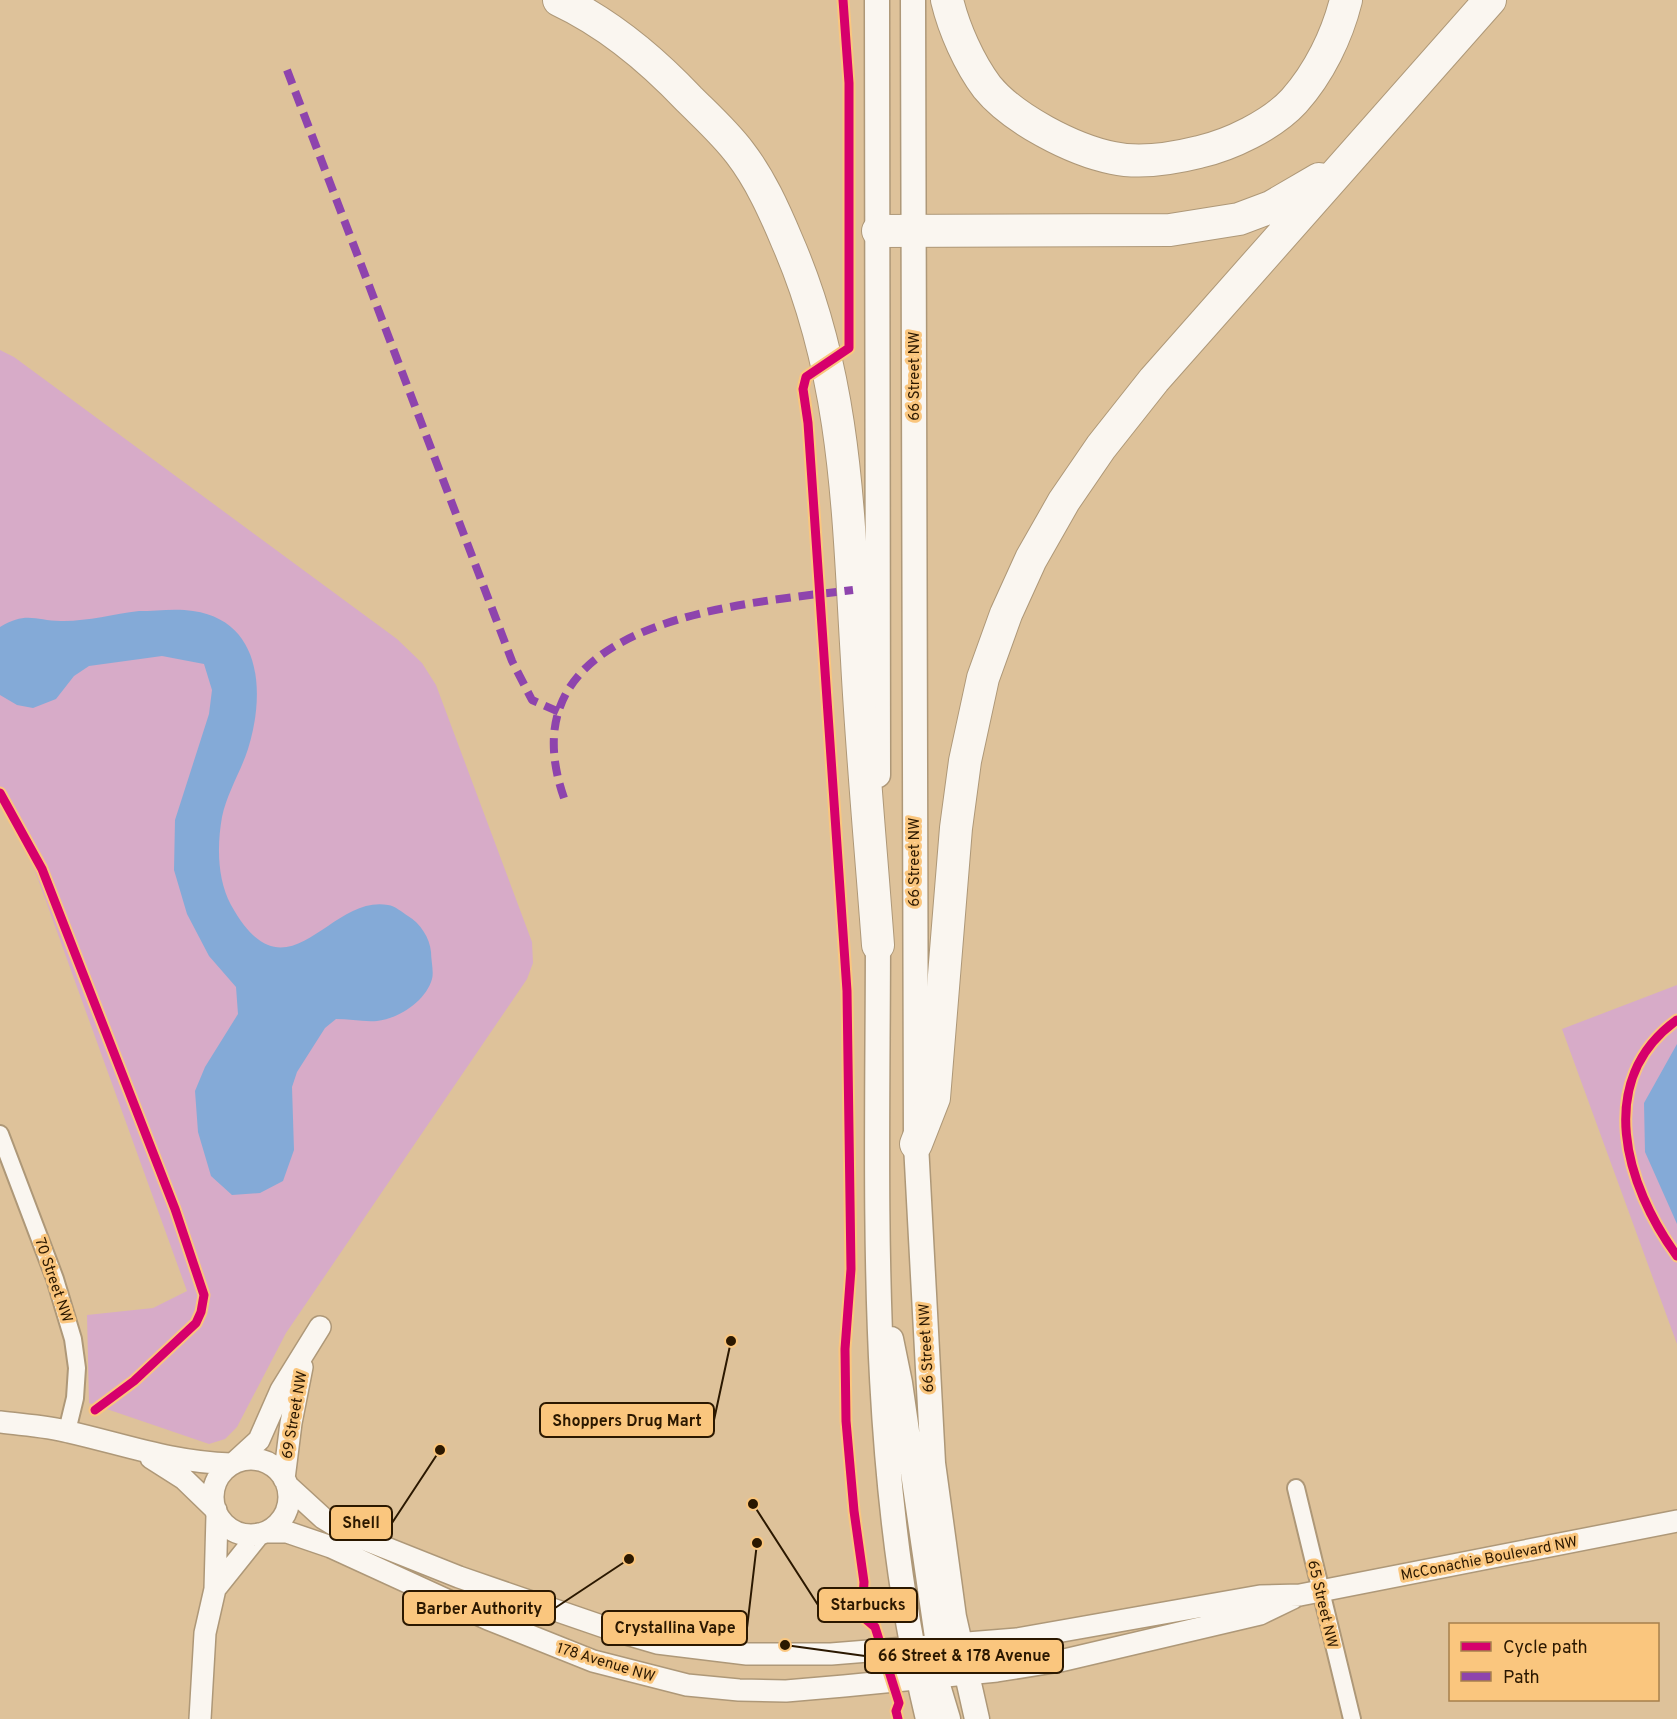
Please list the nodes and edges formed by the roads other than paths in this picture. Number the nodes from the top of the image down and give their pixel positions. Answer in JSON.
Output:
{"nodes":[{"id":1,"x":559,"y":0,"type":"edge"},
{"id":2,"x":877,"y":0,"type":"edge"},
{"id":3,"x":913,"y":0,"type":"edge"},
{"id":4,"x":947,"y":0,"type":"edge"},
{"id":5,"x":1346,"y":0,"type":"edge"},
{"id":6,"x":1490,"y":0,"type":"edge"},
{"id":7,"x":1374,"y":132,"type":"junction"},
{"id":8,"x":914,"y":229,"type":"junction"},
{"id":9,"x":878,"y":231,"type":"junction"},
{"id":10,"x":878,"y":945,"type":"junction"},
{"id":11,"x":0,"y":1134,"type":"edge"},
{"id":12,"x":916,"y":1144,"type":"junction"},
{"id":13,"x":879,"y":1292,"type":"junction"},
{"id":14,"x":320,"y":1327,"type":"dead end"},
{"id":15,"x":306,"y":1352,"type":"junction"},
{"id":16,"x":0,"y":1422,"type":"edge"},
{"id":17,"x":67,"y":1431,"type":"junction"},
{"id":18,"x":143,"y":1453,"type":"junction"},
{"id":19,"x":233,"y":1463,"type":"junction"},
{"id":20,"x":286,"y":1482,"type":"junction"},
{"id":21,"x":1296,"y":1488,"type":"dead end"},
{"id":22,"x":217,"y":1512,"type":"junction"},
{"id":23,"x":1677,"y":1521,"type":"edge"},
{"id":24,"x":263,"y":1533,"type":"junction"},
{"id":25,"x":215,"y":1589,"type":"junction"},
{"id":26,"x":1321,"y":1591,"type":"junction"},
{"id":27,"x":1300,"y":1595,"type":"junction"},
{"id":28,"x":948,"y":1643,"type":"junction"},
{"id":29,"x":911,"y":1646,"type":"junction"},
{"id":30,"x":967,"y":1674,"type":"junction"},
{"id":31,"x":927,"y":1678,"type":"junction"},
{"id":32,"x":200,"y":1719,"type":"edge"},
{"id":33,"x":928,"y":1719,"type":"edge"},
{"id":34,"x":948,"y":1719,"type":"edge"},
{"id":35,"x":977,"y":1719,"type":"edge"},
{"id":36,"x":1352,"y":1719,"type":"edge"}],
"edges":[{"from":1,"to":10,"type":"highway"},
{"from":2,"to":9,"type":"main road"},
{"from":3,"to":8,"type":"main road","name":"66 Street NW"},
{"from":4,"to":5,"type":"highway"},
{"from":6,"to":7,"type":"highway"},
{"from":7,"to":8,"type":"highway"},
{"from":7,"to":12,"type":"highway"},
{"from":8,"to":9,"type":"highway"},
{"from":8,"to":12,"type":"main road","name":"66 Street NW"},
{"from":9,"to":10,"type":"main road"},
{"from":10,"to":13,"type":"main road"},
{"from":11,"to":17,"type":"street","name":"70 Street NW"},
{"from":12,"to":28,"type":"main road","name":"66 Street NW"},
{"from":13,"to":28,"type":"main road"},
{"from":13,"to":29,"type":"main road"},
{"from":14,"to":15,"type":"street","name":"69 Street NW"},
{"from":15,"to":19,"type":"street","name":"69 Street NW"},
{"from":15,"to":20,"type":"street","name":"69 Street NW"},
{"from":16,"to":17,"type":"street"},
{"from":17,"to":18,"type":"street"},
{"from":18,"to":19,"type":"street"},
{"from":18,"to":22,"type":"street"},
{"from":19,"to":20,"type":"street"},
{"from":19,"to":22,"type":"street"},
{"from":20,"to":24,"type":"street"},
{"from":20,"to":29,"type":"street"},
{"from":21,"to":26,"type":"street","name":"65 Street NW"},
{"from":22,"to":24,"type":"street"},
{"from":22,"to":25,"type":"street"},
{"from":23,"to":26,"type":"street","name":"McConachie Boulevard NW"},
{"from":24,"to":25,"type":"street"},
{"from":24,"to":31,"type":"street","name":"178 Avenue NW"},
{"from":25,"to":32,"type":"street"},
{"from":26,"to":27,"type":"street","name":"McConachie Boulevard NW"},
{"from":26,"to":36,"type":"street","name":"65 Street NW"},
{"from":27,"to":28,"type":"street","name":"McConachie Boulevard NW"},
{"from":27,"to":30,"type":"street","name":"McConachie Boulevard NW"},
{"from":28,"to":29,"type":"street"},
{"from":28,"to":30,"type":"main road","name":"66 Street NW"},
{"from":29,"to":31,"type":"main road"},
{"from":30,"to":31,"type":"street","name":"178 Avenue NW"},
{"from":30,"to":35,"type":"main road","name":"66 Street NW"},
{"from":31,"to":33,"type":"main road"},
{"from":31,"to":34,"type":"main road"}]}
